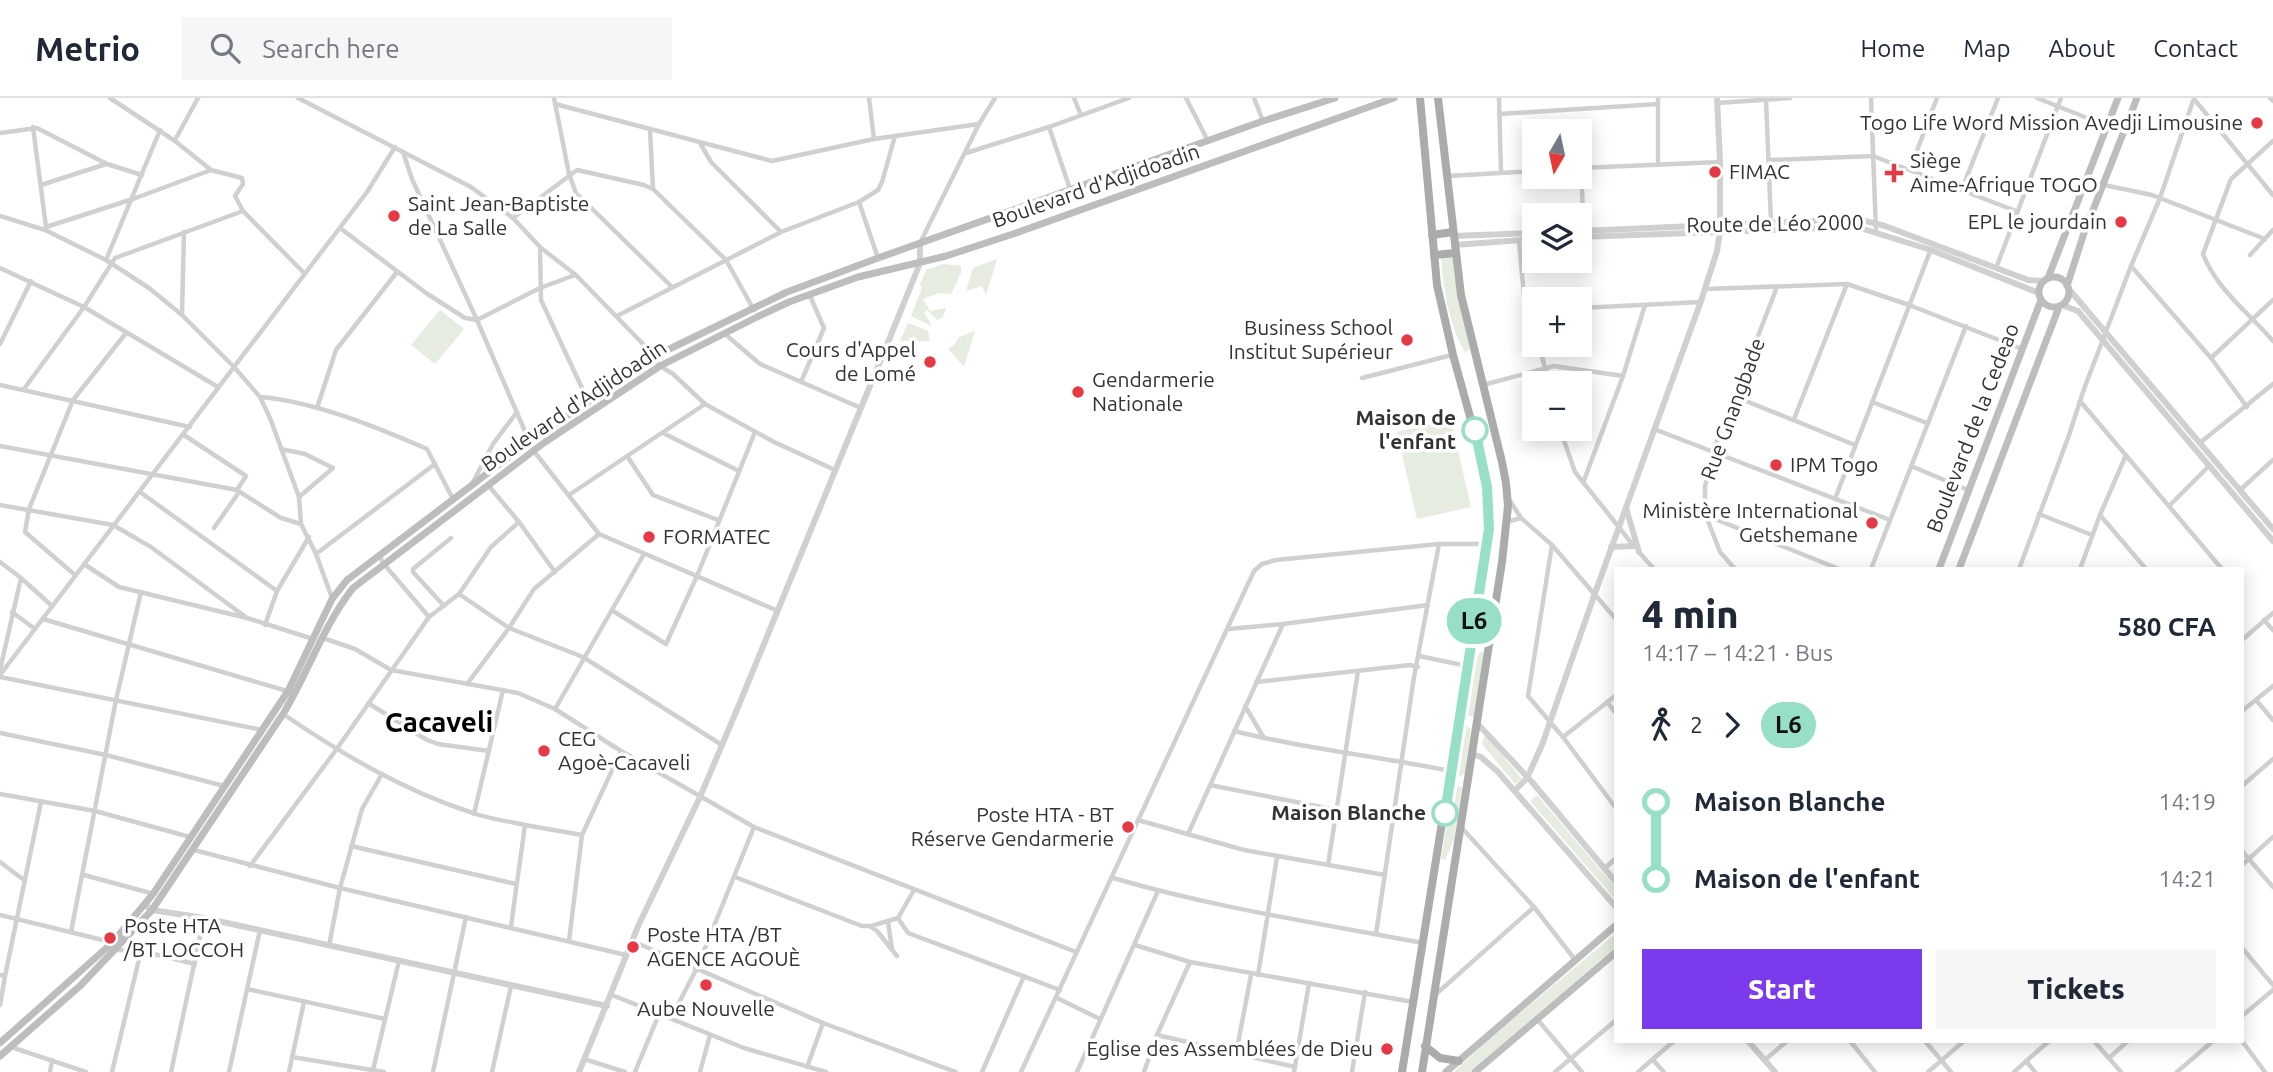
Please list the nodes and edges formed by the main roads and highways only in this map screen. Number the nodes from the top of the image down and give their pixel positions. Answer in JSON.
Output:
{"nodes":[{"id":1,"x":1335,"y":98,"type":"edge"},
{"id":2,"x":1394,"y":98,"type":"edge"},
{"id":3,"x":1420,"y":98,"type":"edge"},
{"id":4,"x":1438,"y":98,"type":"edge"},
{"id":5,"x":2118,"y":98,"type":"edge"},
{"id":6,"x":2137,"y":98,"type":"edge"},
{"id":7,"x":1432,"y":235,"type":"junction"},
{"id":8,"x":1454,"y":242,"type":"junction"},
{"id":9,"x":1434,"y":255,"type":"junction"},
{"id":10,"x":2046,"y":280,"type":"junction"},
{"id":11,"x":2068,"y":287,"type":"junction"},
{"id":12,"x":2040,"y":297,"type":"junction"},
{"id":13,"x":2061,"y":306,"type":"junction"},
{"id":14,"x":412,"y":530,"type":"junction"},
{"id":15,"x":415,"y":539,"type":"junction"},
{"id":16,"x":1940,"y":567,"type":"edge"},
{"id":17,"x":1960,"y":567,"type":"edge"},
{"id":18,"x":291,"y":694,"type":"junction"},
{"id":19,"x":1458,"y":722,"type":"junction"},
{"id":20,"x":1476,"y":722,"type":"junction"},
{"id":21,"x":1450,"y":773,"type":"junction"},
{"id":22,"x":1468,"y":779,"type":"junction"},
{"id":23,"x":156,"y":897,"type":"junction"},
{"id":24,"x":1614,"y":927,"type":"edge"},
{"id":25,"x":114,"y":946,"type":"junction"},
{"id":26,"x":1614,"y":955,"type":"edge"},
{"id":27,"x":0,"y":1043,"type":"edge"},
{"id":28,"x":1425,"y":1046,"type":"junction"},
{"id":29,"x":0,"y":1056,"type":"edge"},
{"id":30,"x":1459,"y":1061,"type":"junction"},
{"id":31,"x":1402,"y":1072,"type":"edge"},
{"id":32,"x":1422,"y":1072,"type":"edge"},
{"id":33,"x":1446,"y":1072,"type":"edge"},
{"id":34,"x":1475,"y":1072,"type":"edge"}],
"edges":[{"from":1,"to":14,"type":"main road","name":"Boulevard d'Adjidoadin"},
{"from":2,"to":15,"type":"main road","name":"Boulevard d'Adjidoadin"},
{"from":3,"to":7,"type":"main road"},
{"from":4,"to":8,"type":"main road"},
{"from":5,"to":10,"type":"main road"},
{"from":6,"to":11,"type":"main road"},
{"from":7,"to":8,"type":"main road"},
{"from":7,"to":9,"type":"main road"},
{"from":8,"to":9,"type":"main road"},
{"from":8,"to":20,"type":"main road"},
{"from":9,"to":19,"type":"main road"},
{"from":10,"to":11,"type":"main road"},
{"from":10,"to":12,"type":"main road"},
{"from":11,"to":13,"type":"main road"},
{"from":12,"to":13,"type":"main road"},
{"from":12,"to":16,"type":"main road","name":"Boulevard de la Cedeao"},
{"from":13,"to":17,"type":"main road","name":"Boulevard de la Cedeao"},
{"from":14,"to":15,"type":"main road"},
{"from":14,"to":18,"type":"main road","name":"Boulevard d'Adjidoadin"},
{"from":15,"to":18,"type":"main road","name":"Boulevard d'Adjidoadin"},
{"from":18,"to":23,"type":"main road","name":"Boulevard d'Adjidoadin"},
{"from":18,"to":23,"type":"main road","name":"Boulevard d'Adjidoadin"},
{"from":19,"to":20,"type":"main road"},
{"from":19,"to":21,"type":"main road"},
{"from":20,"to":22,"type":"main road"},
{"from":21,"to":22,"type":"main road"},
{"from":21,"to":31,"type":"main road"},
{"from":22,"to":28,"type":"main road"},
{"from":23,"to":25,"type":"main road","name":"Boulevard d'Adjidoadin"},
{"from":23,"to":25,"type":"main road","name":"Boulevard d'Adjidoadin"},
{"from":24,"to":30,"type":"main road"},
{"from":25,"to":27,"type":"main road","name":"Boulevard d'Adjidoadin"},
{"from":25,"to":29,"type":"main road","name":"Boulevard d'Adjidoadin"},
{"from":26,"to":34,"type":"main road"},
{"from":28,"to":30,"type":"main road"},
{"from":28,"to":32,"type":"main road"},
{"from":30,"to":33,"type":"main road"}]}
